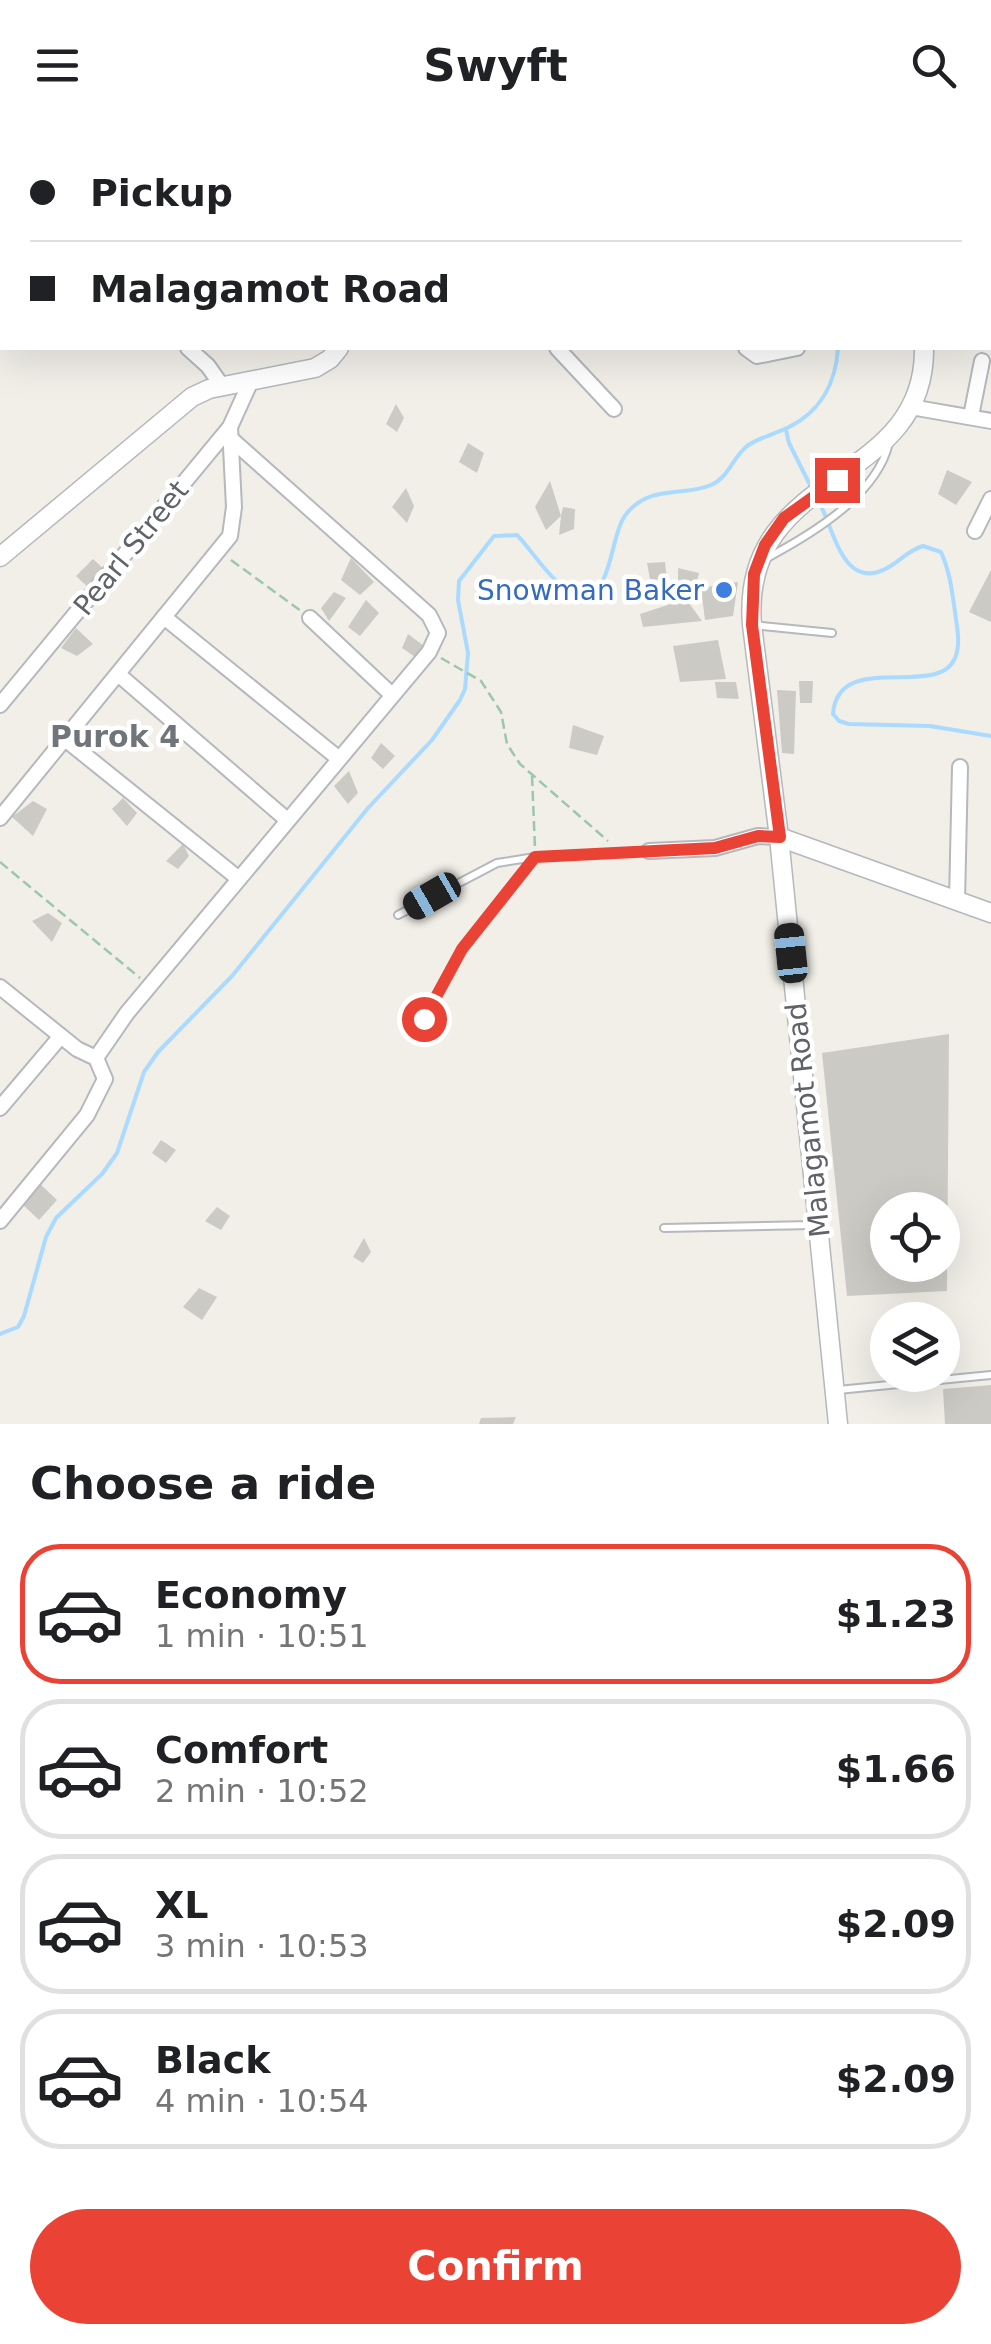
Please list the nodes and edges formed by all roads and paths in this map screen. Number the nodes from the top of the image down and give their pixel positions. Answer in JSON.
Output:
{"nodes":[{"id":1,"x":190,"y":350,"type":"edge"},
{"id":2,"x":338,"y":350,"type":"edge"},
{"id":3,"x":559,"y":350,"type":"edge"},
{"id":4,"x":748,"y":350,"type":"edge"},
{"id":5,"x":787,"y":350,"type":"edge"},
{"id":6,"x":924,"y":350,"type":"edge"},
{"id":7,"x":982,"y":361,"type":"dead end"},
{"id":8,"x":250,"y":383,"type":"junction"},
{"id":9,"x":222,"y":386,"type":"junction"},
{"id":10,"x":911,"y":407,"type":"junction"},
{"id":11,"x":614,"y":408,"type":"dead end"},
{"id":12,"x":970,"y":416,"type":"junction"},
{"id":13,"x":991,"y":421,"type":"edge"},
{"id":14,"x":230,"y":432,"type":"junction"},
{"id":15,"x":891,"y":433,"type":"junction"},
{"id":16,"x":991,"y":499,"type":"edge"},
{"id":17,"x":975,"y":530,"type":"dead end"},
{"id":18,"x":218,"y":550,"type":"junction"},
{"id":19,"x":0,"y":557,"type":"edge"},
{"id":20,"x":757,"y":563,"type":"junction"},
{"id":21,"x":164,"y":617,"type":"junction"},
{"id":22,"x":310,"y":618,"type":"joint"},
{"id":23,"x":752,"y":625,"type":"junction"},
{"id":24,"x":832,"y":633,"type":"dead end"},
{"id":25,"x":428,"y":652,"type":"junction"},
{"id":26,"x":118,"y":674,"type":"junction"},
{"id":27,"x":392,"y":695,"type":"junction"},
{"id":28,"x":0,"y":705,"type":"edge"},
{"id":29,"x":65,"y":738,"type":"junction"},
{"id":30,"x":338,"y":758,"type":"junction"},
{"id":31,"x":960,"y":767,"type":"dead end"},
{"id":32,"x":532,"y":775,"type":"junction"},
{"id":33,"x":0,"y":818,"type":"edge"},
{"id":34,"x":286,"y":819,"type":"junction"},
{"id":35,"x":780,"y":837,"type":"junction"},
{"id":36,"x":649,"y":851,"type":"joint"},
{"id":37,"x":620,"y":852,"type":"junction"},
{"id":38,"x":535,"y":857,"type":"junction"},
{"id":39,"x":0,"y":862,"type":"edge"},
{"id":40,"x":238,"y":879,"type":"junction"},
{"id":41,"x":958,"y":901,"type":"junction"},
{"id":42,"x":991,"y":913,"type":"edge"},
{"id":43,"x":398,"y":915,"type":"dead end"},
{"id":44,"x":155,"y":983,"type":"junction"},
{"id":45,"x":2,"y":992,"type":"edge"},
{"id":46,"x":424,"y":1019,"type":"dead end"},
{"id":47,"x":61,"y":1036,"type":"junction"},
{"id":48,"x":96,"y":1058,"type":"junction"},
{"id":49,"x":0,"y":1108,"type":"edge"},
{"id":50,"x":0,"y":1220,"type":"edge"},
{"id":51,"x":818,"y":1225,"type":"junction"},
{"id":52,"x":664,"y":1228,"type":"dead end"},
{"id":53,"x":991,"y":1376,"type":"edge"},
{"id":54,"x":834,"y":1390,"type":"junction"},
{"id":55,"x":838,"y":1424,"type":"edge"}],
"edges":[{"from":1,"to":9,"type":"street"},
{"from":2,"to":8,"type":"street"},
{"from":3,"to":11,"type":"street"},
{"from":4,"to":5,"type":"street"},
{"from":6,"to":10,"type":"street","name":"Malagamot Road"},
{"from":7,"to":12,"type":"street"},
{"from":8,"to":9,"type":"street"},
{"from":8,"to":14,"type":"street","name":"Pearl Street"},
{"from":9,"to":19,"type":"street"},
{"from":10,"to":12,"type":"street"},
{"from":10,"to":15,"type":"street","name":"Malagamot Road"},
{"from":12,"to":13,"type":"street"},
{"from":14,"to":18,"type":"street"},
{"from":14,"to":25,"type":"street"},
{"from":14,"to":28,"type":"street","name":"Pearl Street"},
{"from":15,"to":20,"type":"street","name":"Malagamot Road"},
{"from":15,"to":20,"type":"lane"},
{"from":16,"to":17,"type":"street"},
{"from":18,"to":21,"type":"street"},
{"from":18,"to":22,"type":"path"},
{"from":20,"to":23,"type":"street","name":"Malagamot Road"},
{"from":21,"to":26,"type":"street"},
{"from":21,"to":30,"type":"street"},
{"from":22,"to":27,"type":"street"},
{"from":23,"to":24,"type":"lane"},
{"from":23,"to":35,"type":"street","name":"Malagamot Road"},
{"from":25,"to":27,"type":"street"},
{"from":25,"to":32,"type":"path"},
{"from":26,"to":29,"type":"street"},
{"from":26,"to":34,"type":"street"},
{"from":27,"to":30,"type":"street"},
{"from":29,"to":33,"type":"street"},
{"from":29,"to":40,"type":"street"},
{"from":30,"to":34,"type":"street"},
{"from":31,"to":41,"type":"street"},
{"from":32,"to":37,"type":"path"},
{"from":32,"to":38,"type":"path"},
{"from":34,"to":40,"type":"street"},
{"from":35,"to":36,"type":"street"},
{"from":35,"to":41,"type":"street"},
{"from":35,"to":51,"type":"street","name":"Malagamot Road"},
{"from":36,"to":37,"type":"lane"},
{"from":37,"to":38,"type":"lane"},
{"from":38,"to":43,"type":"lane"},
{"from":38,"to":46,"type":"lane"},
{"from":39,"to":44,"type":"path"},
{"from":40,"to":44,"type":"street"},
{"from":41,"to":42,"type":"street"},
{"from":44,"to":48,"type":"street"},
{"from":45,"to":47,"type":"street"},
{"from":47,"to":48,"type":"street"},
{"from":47,"to":49,"type":"street"},
{"from":48,"to":50,"type":"street"},
{"from":51,"to":52,"type":"lane"},
{"from":51,"to":54,"type":"street","name":"Malagamot Road"},
{"from":53,"to":54,"type":"lane"},
{"from":54,"to":55,"type":"street","name":"Malagamot Road"}]}
